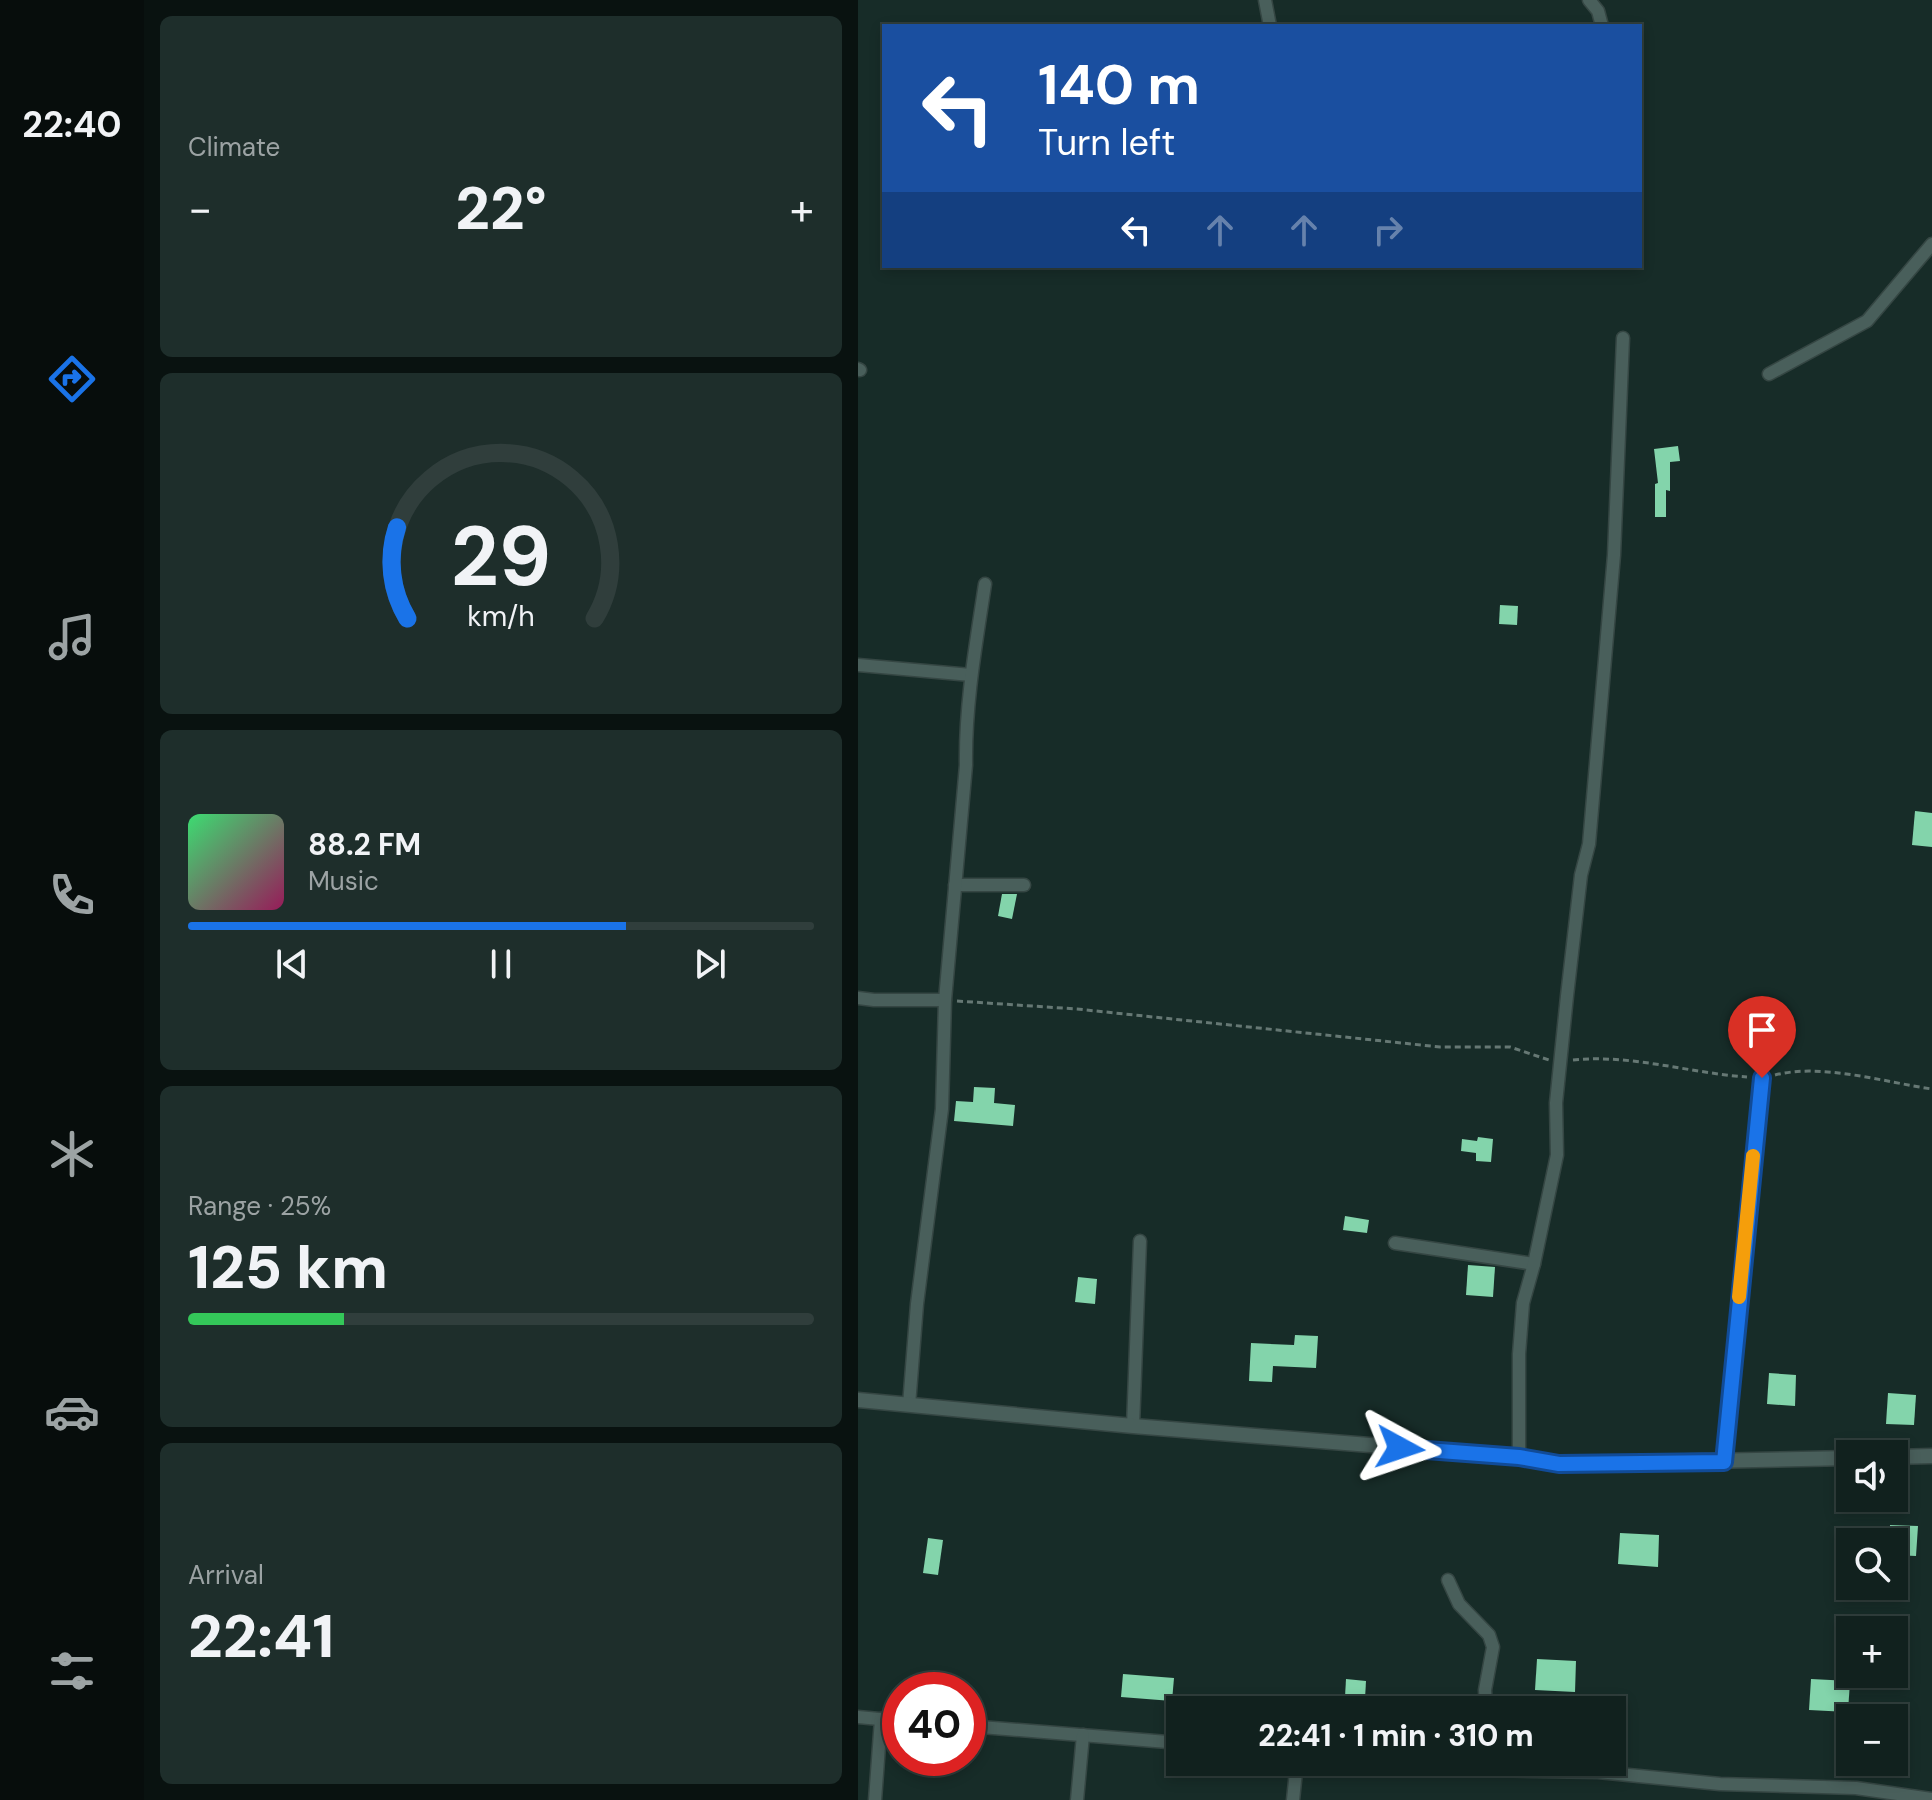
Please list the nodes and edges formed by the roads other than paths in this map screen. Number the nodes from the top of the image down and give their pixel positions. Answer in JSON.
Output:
{"nodes":[{"id":1,"x":1265,"y":0,"type":"edge"},
{"id":2,"x":1589,"y":0,"type":"edge"},
{"id":3,"x":1270,"y":24,"type":"edge"},
{"id":4,"x":1601,"y":24,"type":"edge"},
{"id":5,"x":1932,"y":244,"type":"edge"},
{"id":6,"x":1623,"y":338,"type":"dead end"},
{"id":7,"x":1769,"y":374,"type":"dead end"},
{"id":8,"x":985,"y":584,"type":"dead end"},
{"id":9,"x":858,"y":665,"type":"edge"},
{"id":10,"x":971,"y":675,"type":"junction"},
{"id":11,"x":955,"y":885,"type":"junction"},
{"id":12,"x":1024,"y":885,"type":"dead end"},
{"id":13,"x":858,"y":998,"type":"edge"},
{"id":14,"x":945,"y":1000,"type":"junction"},
{"id":15,"x":1762,"y":1078,"type":"road end"},
{"id":16,"x":1140,"y":1241,"type":"dead end"},
{"id":17,"x":1395,"y":1243,"type":"dead end"},
{"id":18,"x":1534,"y":1264,"type":"junction"},
{"id":19,"x":858,"y":1400,"type":"edge"},
{"id":20,"x":909,"y":1405,"type":"junction"},
{"id":21,"x":1133,"y":1426,"type":"junction"},
{"id":22,"x":1932,"y":1456,"type":"edge"},
{"id":23,"x":1519,"y":1457,"type":"junction"},
{"id":24,"x":1908,"y":1457,"type":"edge"},
{"id":25,"x":1836,"y":1458,"type":"edge"},
{"id":26,"x":1724,"y":1462,"type":"junction"},
{"id":27,"x":1448,"y":1580,"type":"dead end"},
{"id":28,"x":1485,"y":1696,"type":"edge"},
{"id":29,"x":858,"y":1717,"type":"edge"},
{"id":30,"x":881,"y":1719,"type":"joint"},
{"id":31,"x":986,"y":1727,"type":"edge"},
{"id":32,"x":1083,"y":1735,"type":"junction"},
{"id":33,"x":1166,"y":1742,"type":"edge"},
{"id":34,"x":1626,"y":1775,"type":"edge"},
{"id":35,"x":1296,"y":1776,"type":"edge"},
{"id":36,"x":1932,"y":1799,"type":"edge"},
{"id":37,"x":875,"y":1800,"type":"edge"},
{"id":38,"x":1077,"y":1800,"type":"edge"},
{"id":39,"x":1293,"y":1800,"type":"edge"}],
"edges":[{"from":1,"to":3,"type":"street"},
{"from":2,"to":4,"type":"street"},
{"from":5,"to":7,"type":"street"},
{"from":6,"to":18,"type":"street"},
{"from":8,"to":10,"type":"street"},
{"from":9,"to":10,"type":"street"},
{"from":10,"to":11,"type":"street"},
{"from":11,"to":12,"type":"street"},
{"from":11,"to":14,"type":"street"},
{"from":13,"to":14,"type":"street"},
{"from":14,"to":20,"type":"street"},
{"from":15,"to":26,"type":"street"},
{"from":16,"to":21,"type":"street"},
{"from":17,"to":18,"type":"street"},
{"from":18,"to":23,"type":"street"},
{"from":19,"to":20,"type":"street"},
{"from":20,"to":21,"type":"street"},
{"from":21,"to":23,"type":"street"},
{"from":22,"to":24,"type":"street"},
{"from":23,"to":26,"type":"street"},
{"from":25,"to":26,"type":"street"},
{"from":27,"to":28,"type":"street"},
{"from":29,"to":30,"type":"street"},
{"from":30,"to":37,"type":"street"},
{"from":31,"to":32,"type":"street"},
{"from":32,"to":33,"type":"street"},
{"from":32,"to":38,"type":"street"},
{"from":34,"to":36,"type":"street"},
{"from":35,"to":39,"type":"street"}]}
